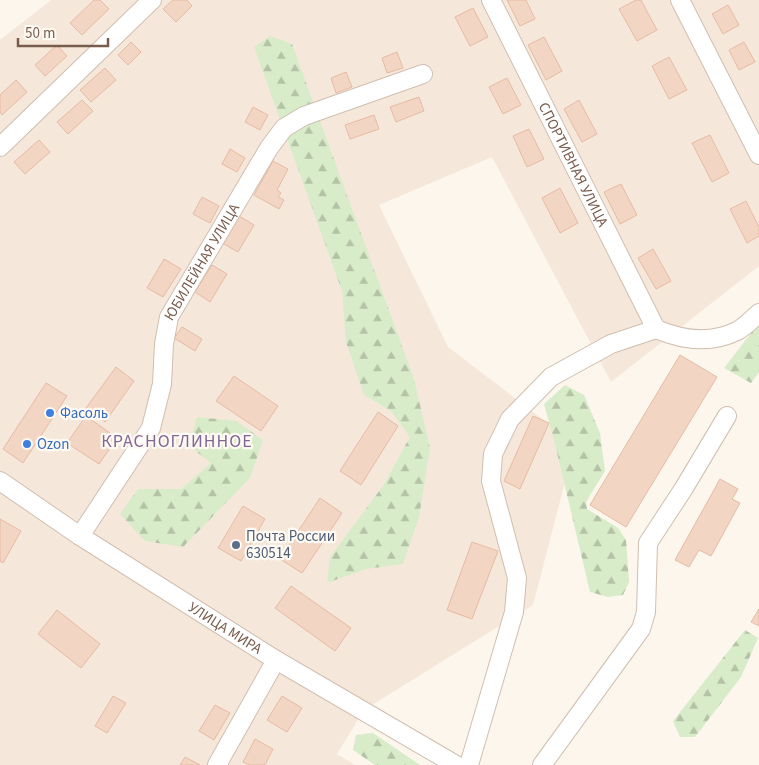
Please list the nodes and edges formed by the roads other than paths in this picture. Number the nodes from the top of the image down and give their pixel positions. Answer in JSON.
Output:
{"nodes":[{"id":1,"x":152,"y":0,"type":"edge"},
{"id":2,"x":491,"y":0,"type":"edge"},
{"id":3,"x":680,"y":0,"type":"edge"},
{"id":4,"x":423,"y":74,"type":"dead end"},
{"id":5,"x":0,"y":147,"type":"edge"},
{"id":6,"x":759,"y":155,"type":"edge"},
{"id":7,"x":759,"y":313,"type":"edge"},
{"id":8,"x":656,"y":329,"type":"junction"},
{"id":9,"x":727,"y":416,"type":"dead end"},
{"id":10,"x":0,"y":481,"type":"edge"},
{"id":11,"x":80,"y":536,"type":"junction"},
{"id":12,"x":276,"y":660,"type":"junction"},
{"id":13,"x":449,"y":763,"type":"edge"},
{"id":14,"x":217,"y":765,"type":"edge"},
{"id":15,"x":469,"y":765,"type":"edge"},
{"id":16,"x":542,"y":765,"type":"edge"}],
"edges":[{"from":1,"to":5,"type":"street"},
{"from":2,"to":8,"type":"street","name":"СПОРТИВНАЯ УЛИЦА"},
{"from":3,"to":6,"type":"street"},
{"from":4,"to":11,"type":"street","name":"ЮБИЛЕЙНАЯ УЛИЦА"},
{"from":7,"to":8,"type":"street"},
{"from":8,"to":15,"type":"street"},
{"from":9,"to":16,"type":"street"},
{"from":10,"to":11,"type":"street","name":"УЛИЦА МИРА"},
{"from":11,"to":12,"type":"street","name":"УЛИЦА МИРА"},
{"from":12,"to":13,"type":"street","name":"УЛИЦА МИРА"},
{"from":12,"to":14,"type":"street"}]}
